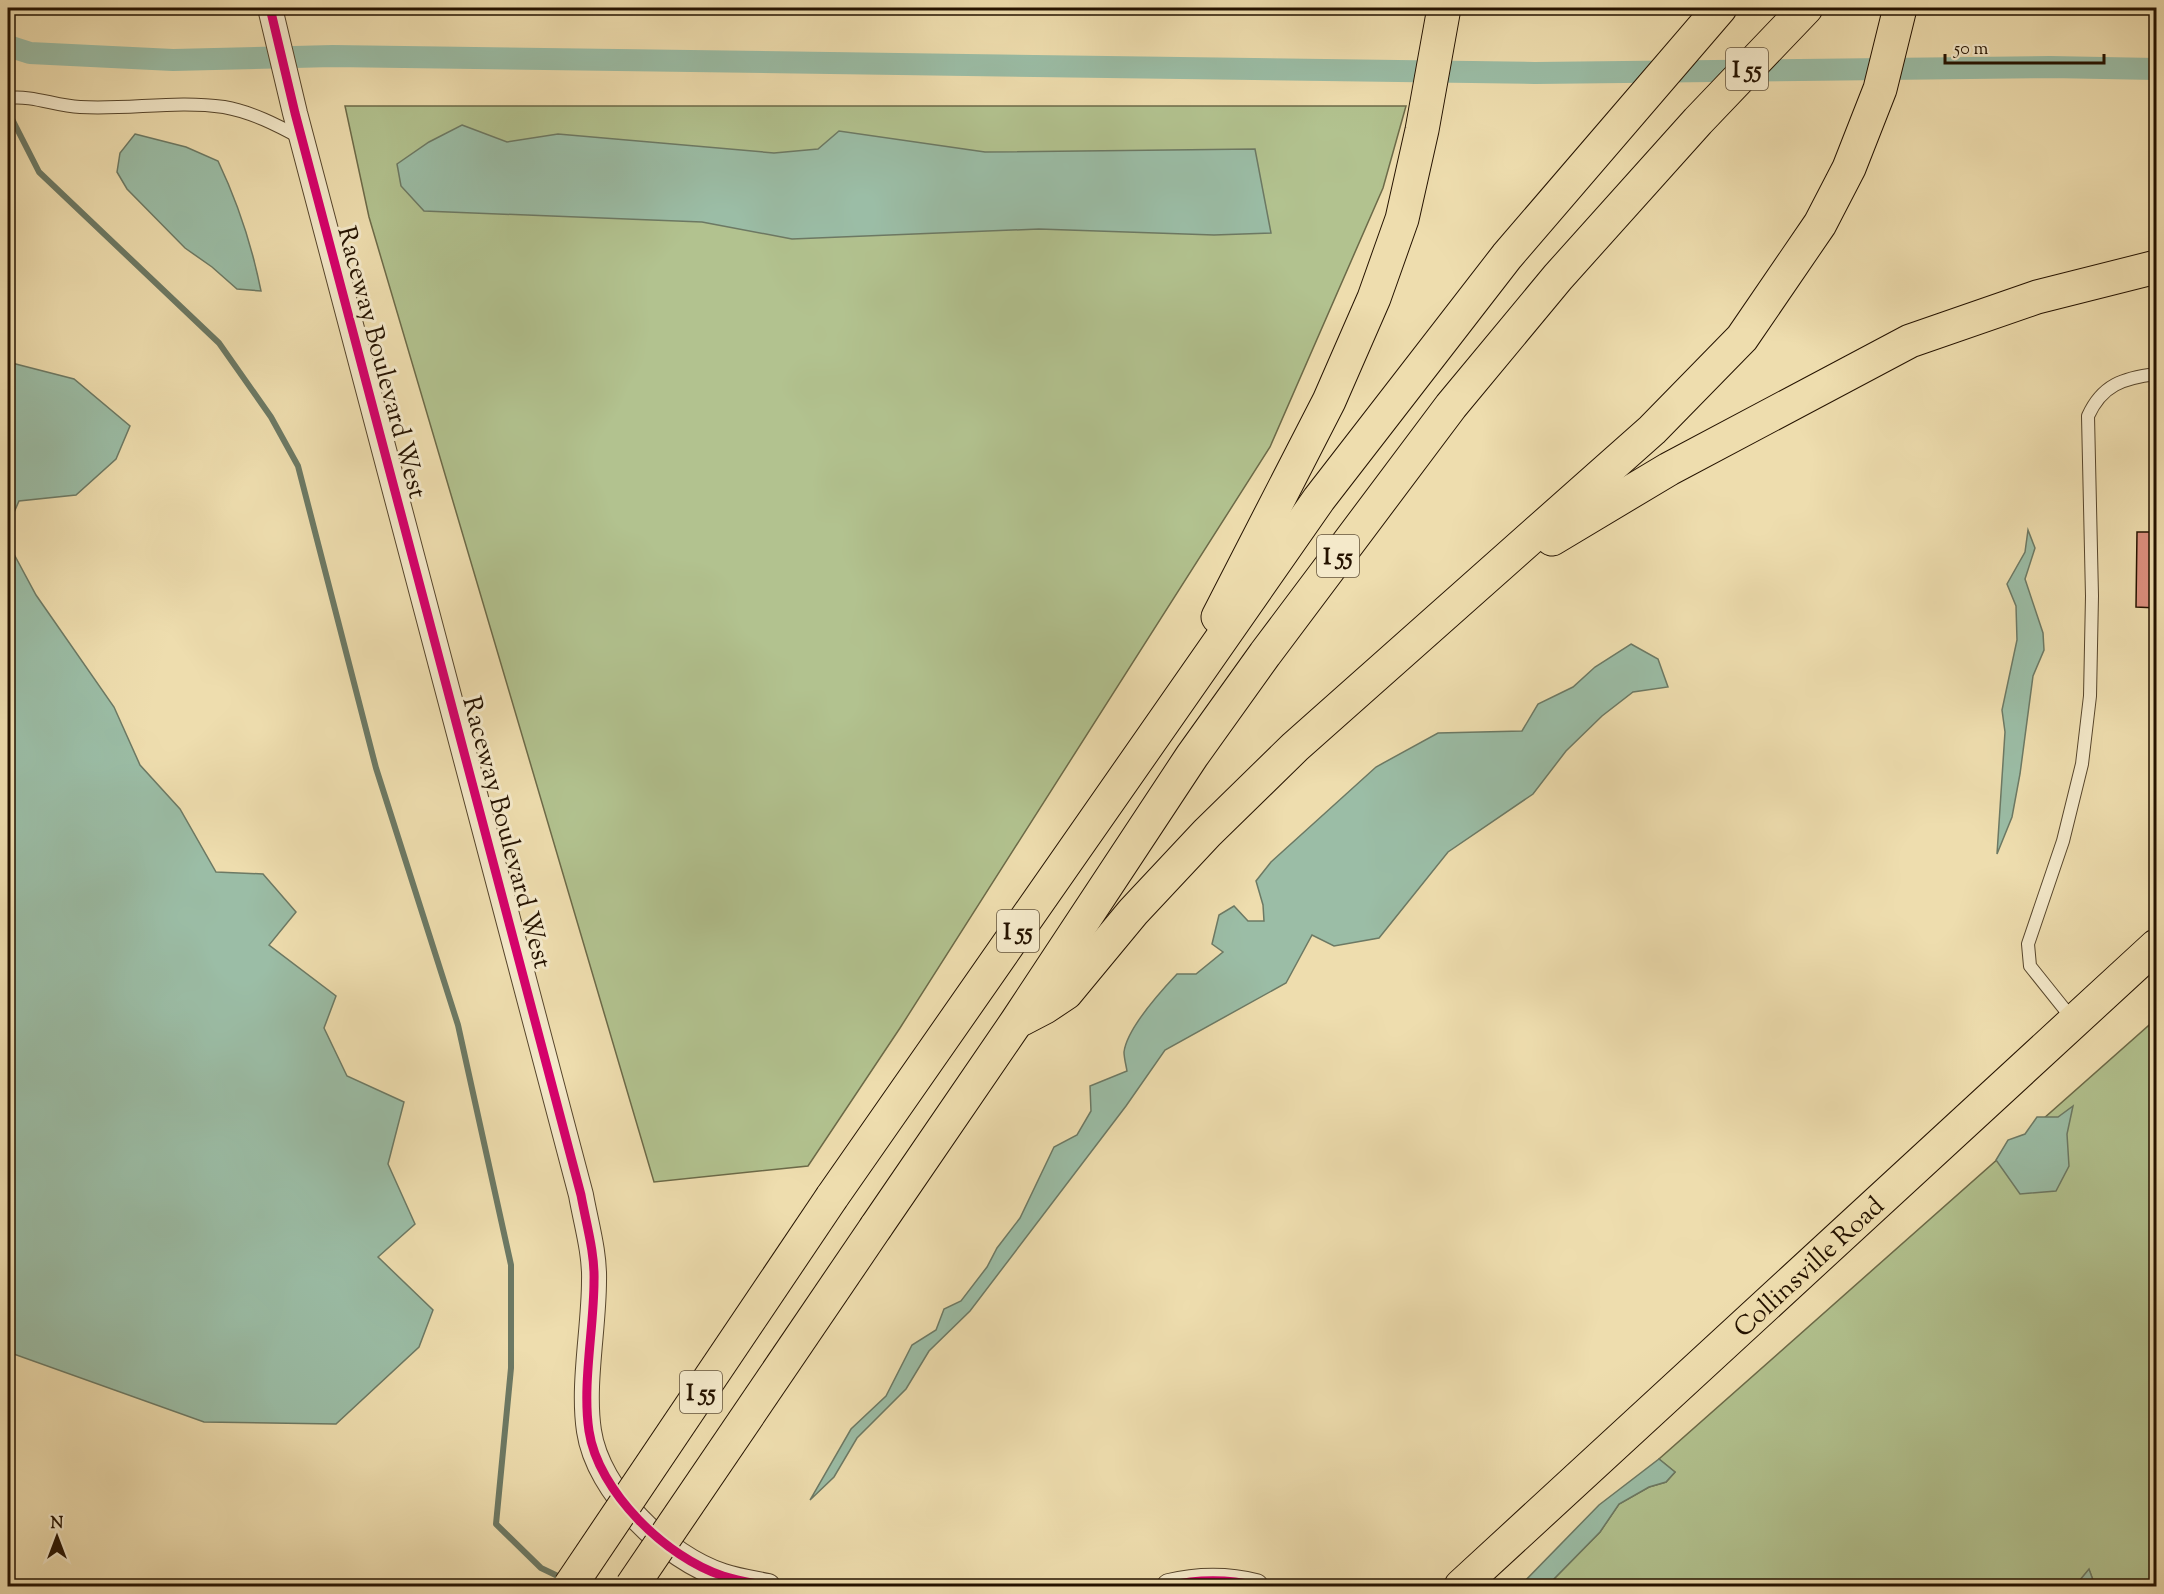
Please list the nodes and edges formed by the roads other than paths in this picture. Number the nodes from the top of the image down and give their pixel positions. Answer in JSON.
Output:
{"nodes":[{"id":1,"x":270,"y":8,"type":"edge"},
{"id":2,"x":1444,"y":8,"type":"edge"},
{"id":3,"x":1900,"y":8,"type":"edge"},
{"id":4,"x":1717,"y":11,"type":"edge"},
{"id":5,"x":1801,"y":12,"type":"edge"},
{"id":6,"x":8,"y":98,"type":"edge"},
{"id":7,"x":301,"y":138,"type":"junction"},
{"id":8,"x":2157,"y":267,"type":"edge"},
{"id":9,"x":2157,"y":374,"type":"edge"},
{"id":10,"x":1483,"y":579,"type":"junction"},
{"id":11,"x":1204,"y":665,"type":"junction"},
{"id":12,"x":2157,"y":946,"type":"edge"},
{"id":13,"x":1017,"y":1021,"type":"junction"},
{"id":14,"x":2074,"y":1021,"type":"junction"},
{"id":15,"x":570,"y":1587,"type":"edge"},
{"id":16,"x":632,"y":1587,"type":"edge"},
{"id":17,"x":768,"y":1587,"type":"edge"},
{"id":18,"x":1169,"y":1587,"type":"edge"},
{"id":19,"x":1256,"y":1587,"type":"edge"},
{"id":20,"x":1461,"y":1587,"type":"edge"}],
"edges":[{"from":1,"to":7,"type":"street","name":"Raceway Boulevard West"},
{"from":2,"to":11,"type":"main road"},
{"from":3,"to":10,"type":"main road"},
{"from":4,"to":11,"type":"main road","number":"I 55"},
{"from":5,"to":13,"type":"main road","number":"I 55"},
{"from":6,"to":7,"type":"lane"},
{"from":7,"to":17,"type":"street","name":"Raceway Boulevard West"},
{"from":8,"to":10,"type":"main road"},
{"from":9,"to":14,"type":"lane"},
{"from":10,"to":13,"type":"main road"},
{"from":11,"to":15,"type":"main road","number":"I 55","bridge":true},
{"from":12,"to":14,"type":"main road","name":"Collinsville Road"},
{"from":13,"to":16,"type":"main road","number":"I 55","bridge":true},
{"from":14,"to":20,"type":"main road","name":"Collinsville Road"},
{"from":18,"to":19,"type":"street"}]}
